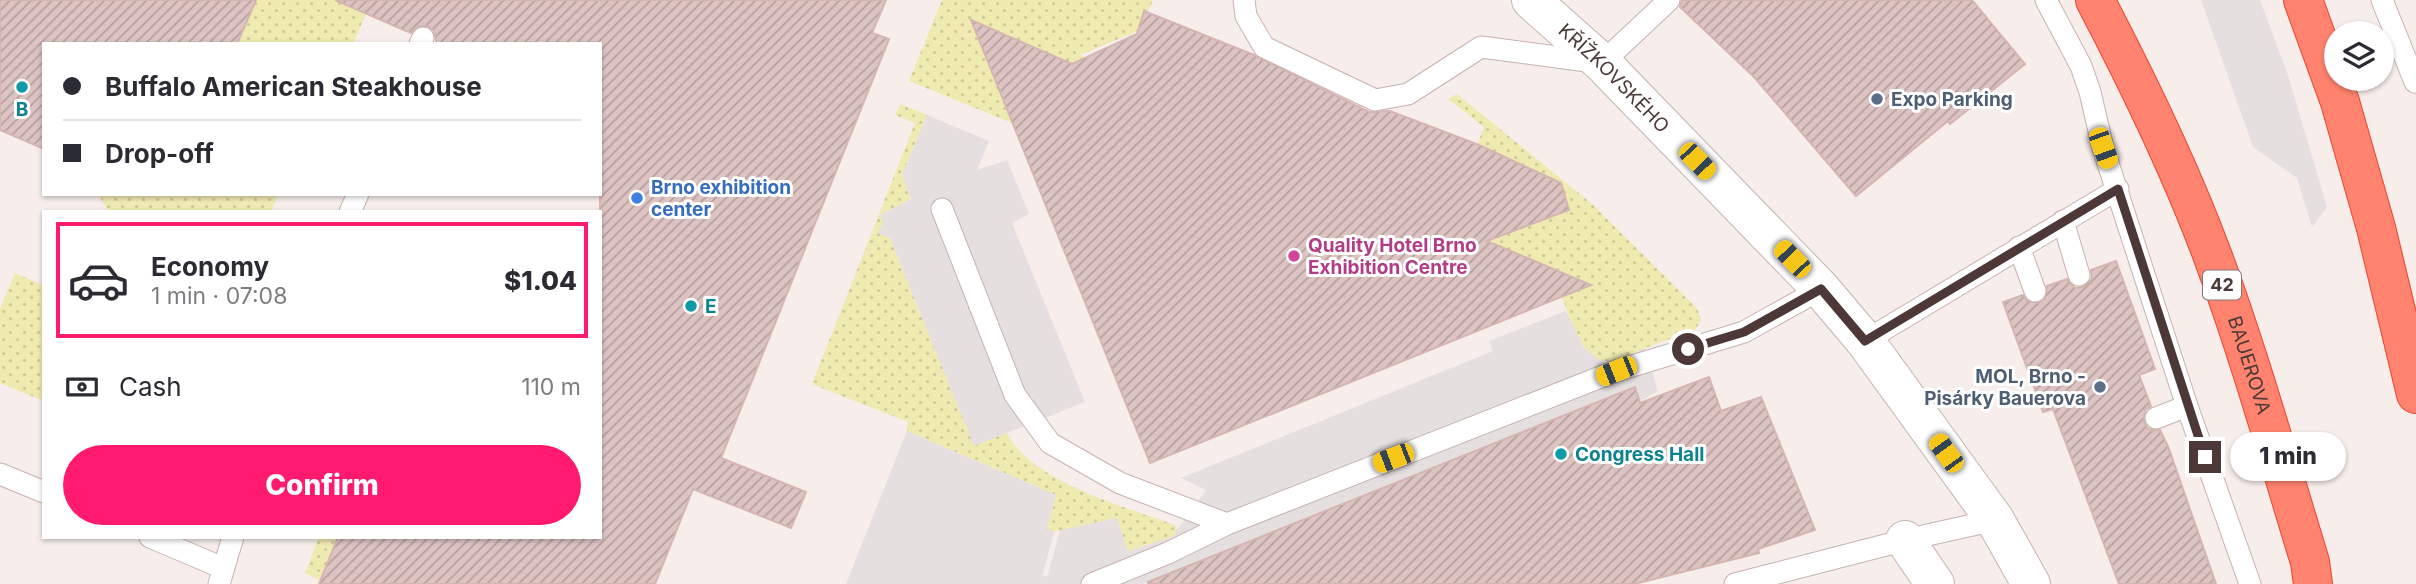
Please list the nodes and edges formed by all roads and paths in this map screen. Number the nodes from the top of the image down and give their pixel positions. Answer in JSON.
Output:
{"nodes":[{"id":1,"x":1244,"y":0,"type":"edge"},
{"id":2,"x":1531,"y":0,"type":"edge"},
{"id":3,"x":1669,"y":0,"type":"edge"},
{"id":4,"x":2046,"y":0,"type":"edge"},
{"id":5,"x":2095,"y":0,"type":"edge"},
{"id":6,"x":2303,"y":0,"type":"edge"},
{"id":7,"x":2382,"y":0,"type":"edge"},
{"id":8,"x":1602,"y":63,"type":"junction"},
{"id":9,"x":2415,"y":82,"type":"edge"},
{"id":10,"x":2118,"y":189,"type":"junction"},
{"id":11,"x":942,"y":209,"type":"dead end"},
{"id":12,"x":2063,"y":221,"type":"junction"},
{"id":13,"x":2019,"y":247,"type":"junction"},
{"id":14,"x":2079,"y":275,"type":"dead end"},
{"id":15,"x":1821,"y":289,"type":"junction"},
{"id":16,"x":2035,"y":291,"type":"dead end"},
{"id":17,"x":1865,"y":341,"type":"junction"},
{"id":18,"x":2416,"y":394,"type":"edge"},
{"id":19,"x":2187,"y":406,"type":"junction"},
{"id":20,"x":2155,"y":418,"type":"dead end"},
{"id":21,"x":0,"y":474,"type":"edge"},
{"id":22,"x":42,"y":491,"type":"edge"},
{"id":23,"x":1995,"y":520,"type":"junction"},
{"id":24,"x":1227,"y":524,"type":"junction"},
{"id":25,"x":154,"y":539,"type":"edge"},
{"id":26,"x":232,"y":539,"type":"edge"},
{"id":27,"x":1905,"y":540,"type":"junction"},
{"id":28,"x":221,"y":576,"type":"edge"},
{"id":29,"x":1092,"y":584,"type":"edge"},
{"id":30,"x":1735,"y":584,"type":"edge"},
{"id":31,"x":1935,"y":584,"type":"edge"},
{"id":32,"x":2031,"y":584,"type":"edge"},
{"id":33,"x":2250,"y":584,"type":"edge"},
{"id":34,"x":2314,"y":584,"type":"edge"}],
"edges":[{"from":1,"to":8,"type":"lane"},
{"from":2,"to":8,"type":"street","name":"KŘÍŽKOVSKÉHO"},
{"from":3,"to":8,"type":"lane"},
{"from":4,"to":10,"type":"lane"},
{"from":5,"to":34,"type":"highway","name":"BAUEROVA","number":"42"},
{"from":6,"to":18,"type":"highway"},
{"from":7,"to":9,"type":"lane"},
{"from":8,"to":15,"type":"street","name":"KŘÍŽKOVSKÉHO"},
{"from":10,"to":12,"type":"lane"},
{"from":10,"to":19,"type":"lane"},
{"from":11,"to":24,"type":"lane"},
{"from":12,"to":13,"type":"lane"},
{"from":12,"to":14,"type":"lane"},
{"from":13,"to":16,"type":"lane"},
{"from":13,"to":17,"type":"lane"},
{"from":15,"to":17,"type":"street","name":"KŘÍŽKOVSKÉHO"},
{"from":15,"to":24,"type":"lane"},
{"from":17,"to":23,"type":"street","name":"KŘÍŽKOVSKÉHO"},
{"from":19,"to":20,"type":"lane"},
{"from":19,"to":33,"type":"lane"},
{"from":21,"to":22,"type":"lane"},
{"from":23,"to":27,"type":"lane"},
{"from":23,"to":32,"type":"street","name":"KŘÍŽKOVSKÉHO"},
{"from":24,"to":29,"type":"lane"},
{"from":25,"to":28,"type":"lane"},
{"from":26,"to":28,"type":"lane"},
{"from":27,"to":30,"type":"lane"},
{"from":27,"to":31,"type":"street"}]}
